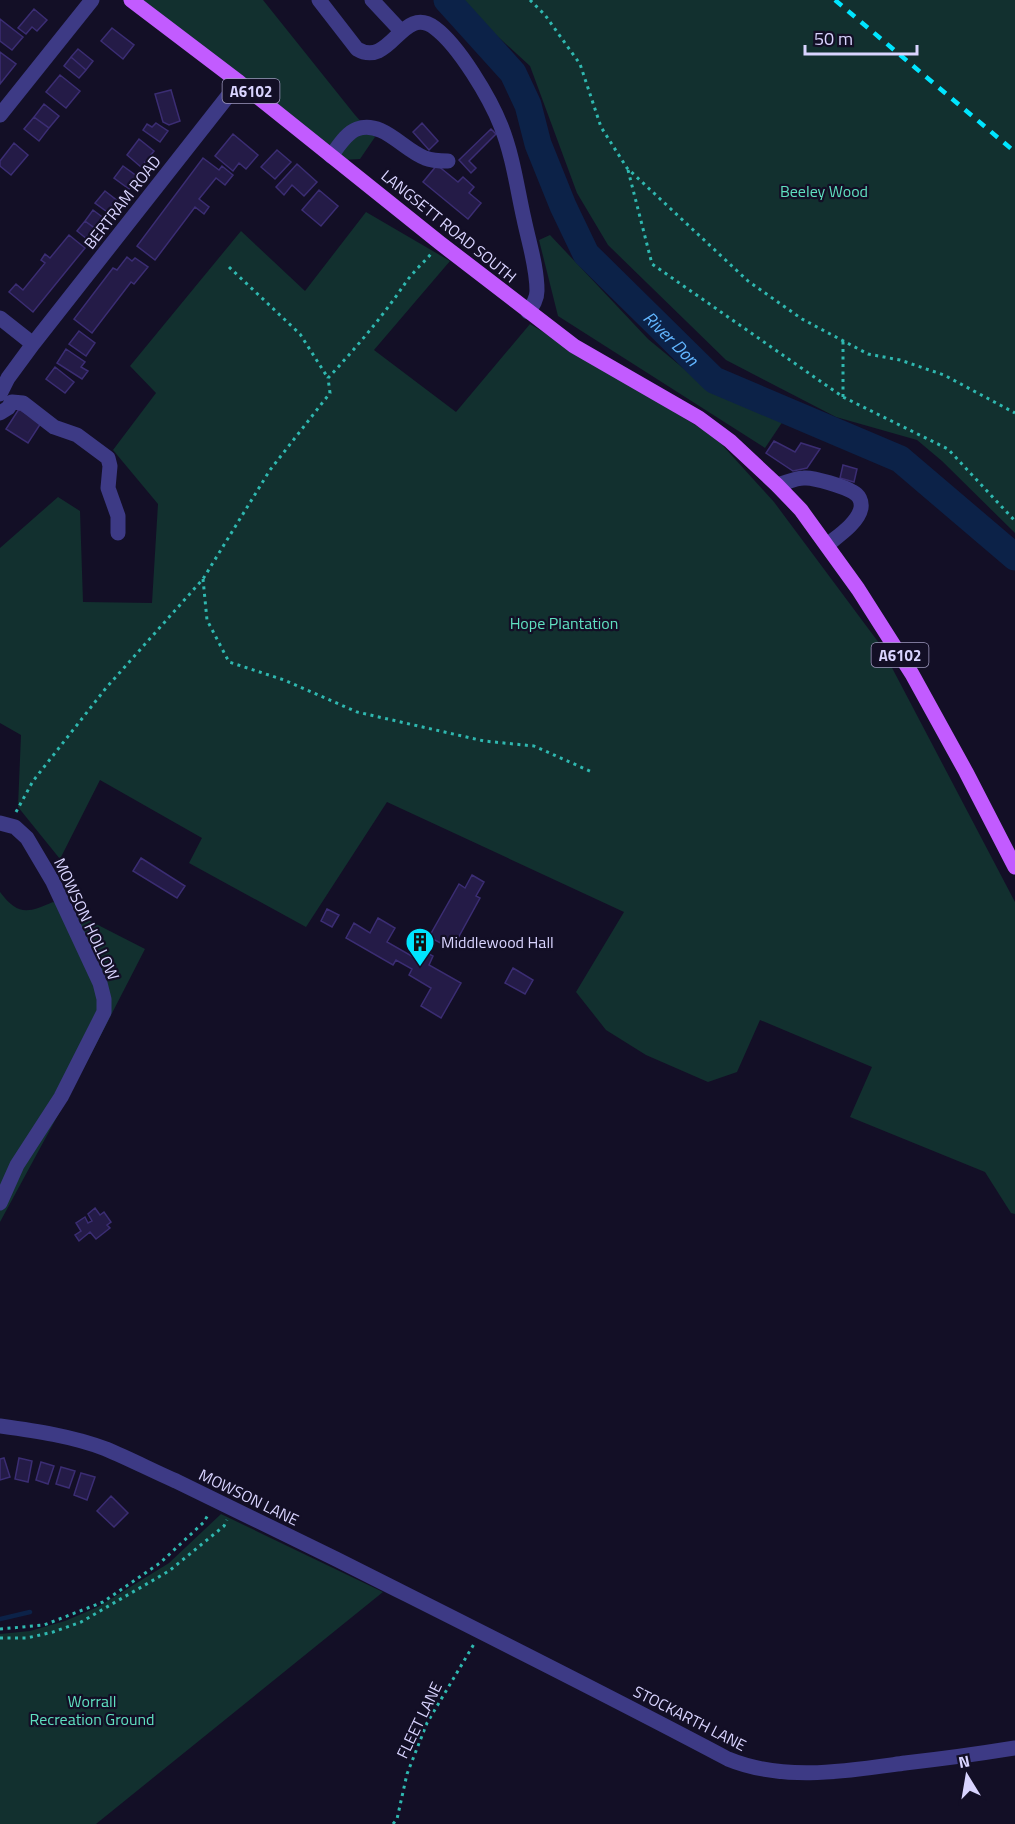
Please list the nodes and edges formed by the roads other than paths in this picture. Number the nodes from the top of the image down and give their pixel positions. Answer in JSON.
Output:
{"nodes":[{"id":1,"x":92,"y":0,"type":"edge"},
{"id":2,"x":131,"y":0,"type":"edge"},
{"id":3,"x":320,"y":0,"type":"edge"},
{"id":4,"x":372,"y":0,"type":"edge"},
{"id":5,"x":401,"y":31,"type":"junction"},
{"id":6,"x":239,"y":82,"type":"junction"},
{"id":7,"x":0,"y":115,"type":"edge"},
{"id":8,"x":331,"y":156,"type":"junction"},
{"id":9,"x":448,"y":161,"type":"dead end"},
{"id":10,"x":528,"y":312,"type":"junction"},
{"id":11,"x":0,"y":318,"type":"edge"},
{"id":12,"x":33,"y":344,"type":"junction"},
{"id":13,"x":0,"y":394,"type":"edge"},
{"id":14,"x":0,"y":413,"type":"edge"},
{"id":15,"x":777,"y":485,"type":"junction"},
{"id":16,"x":118,"y":533,"type":"dead end"},
{"id":17,"x":827,"y":545,"type":"junction"},
{"id":18,"x":4,"y":824,"type":"edge"},
{"id":19,"x":1015,"y":867,"type":"edge"},
{"id":20,"x":0,"y":1203,"type":"edge"},
{"id":21,"x":0,"y":1426,"type":"edge"},
{"id":22,"x":477,"y":1630,"type":"joint"},
{"id":23,"x":1015,"y":1748,"type":"edge"}],
"edges":[{"from":1,"to":7,"type":"street"},
{"from":2,"to":6,"type":"main road","name":"LANGSETT ROAD SOUTH","number":"A6102"},
{"from":3,"to":5,"type":"street"},
{"from":4,"to":5,"type":"street"},
{"from":5,"to":10,"type":"street"},
{"from":6,"to":8,"type":"main road","name":"LANGSETT ROAD SOUTH","number":"A6102"},
{"from":6,"to":12,"type":"street","name":"BERTRAM ROAD"},
{"from":8,"to":9,"type":"street"},
{"from":8,"to":10,"type":"main road","name":"LANGSETT ROAD SOUTH","number":"A6102"},
{"from":10,"to":15,"type":"main road","name":"LANGSETT ROAD SOUTH","number":"A6102"},
{"from":11,"to":12,"type":"street"},
{"from":12,"to":13,"type":"street","name":"BERTRAM ROAD"},
{"from":14,"to":16,"type":"street"},
{"from":15,"to":17,"type":"main road","number":"A6102"},
{"from":15,"to":17,"type":"street"},
{"from":17,"to":19,"type":"main road","number":"A6102"},
{"from":18,"to":20,"type":"street","name":"MOWSON HOLLOW"},
{"from":21,"to":22,"type":"street","name":"MOWSON LANE"},
{"from":22,"to":23,"type":"street","name":"STOCKARTH LANE"}]}
